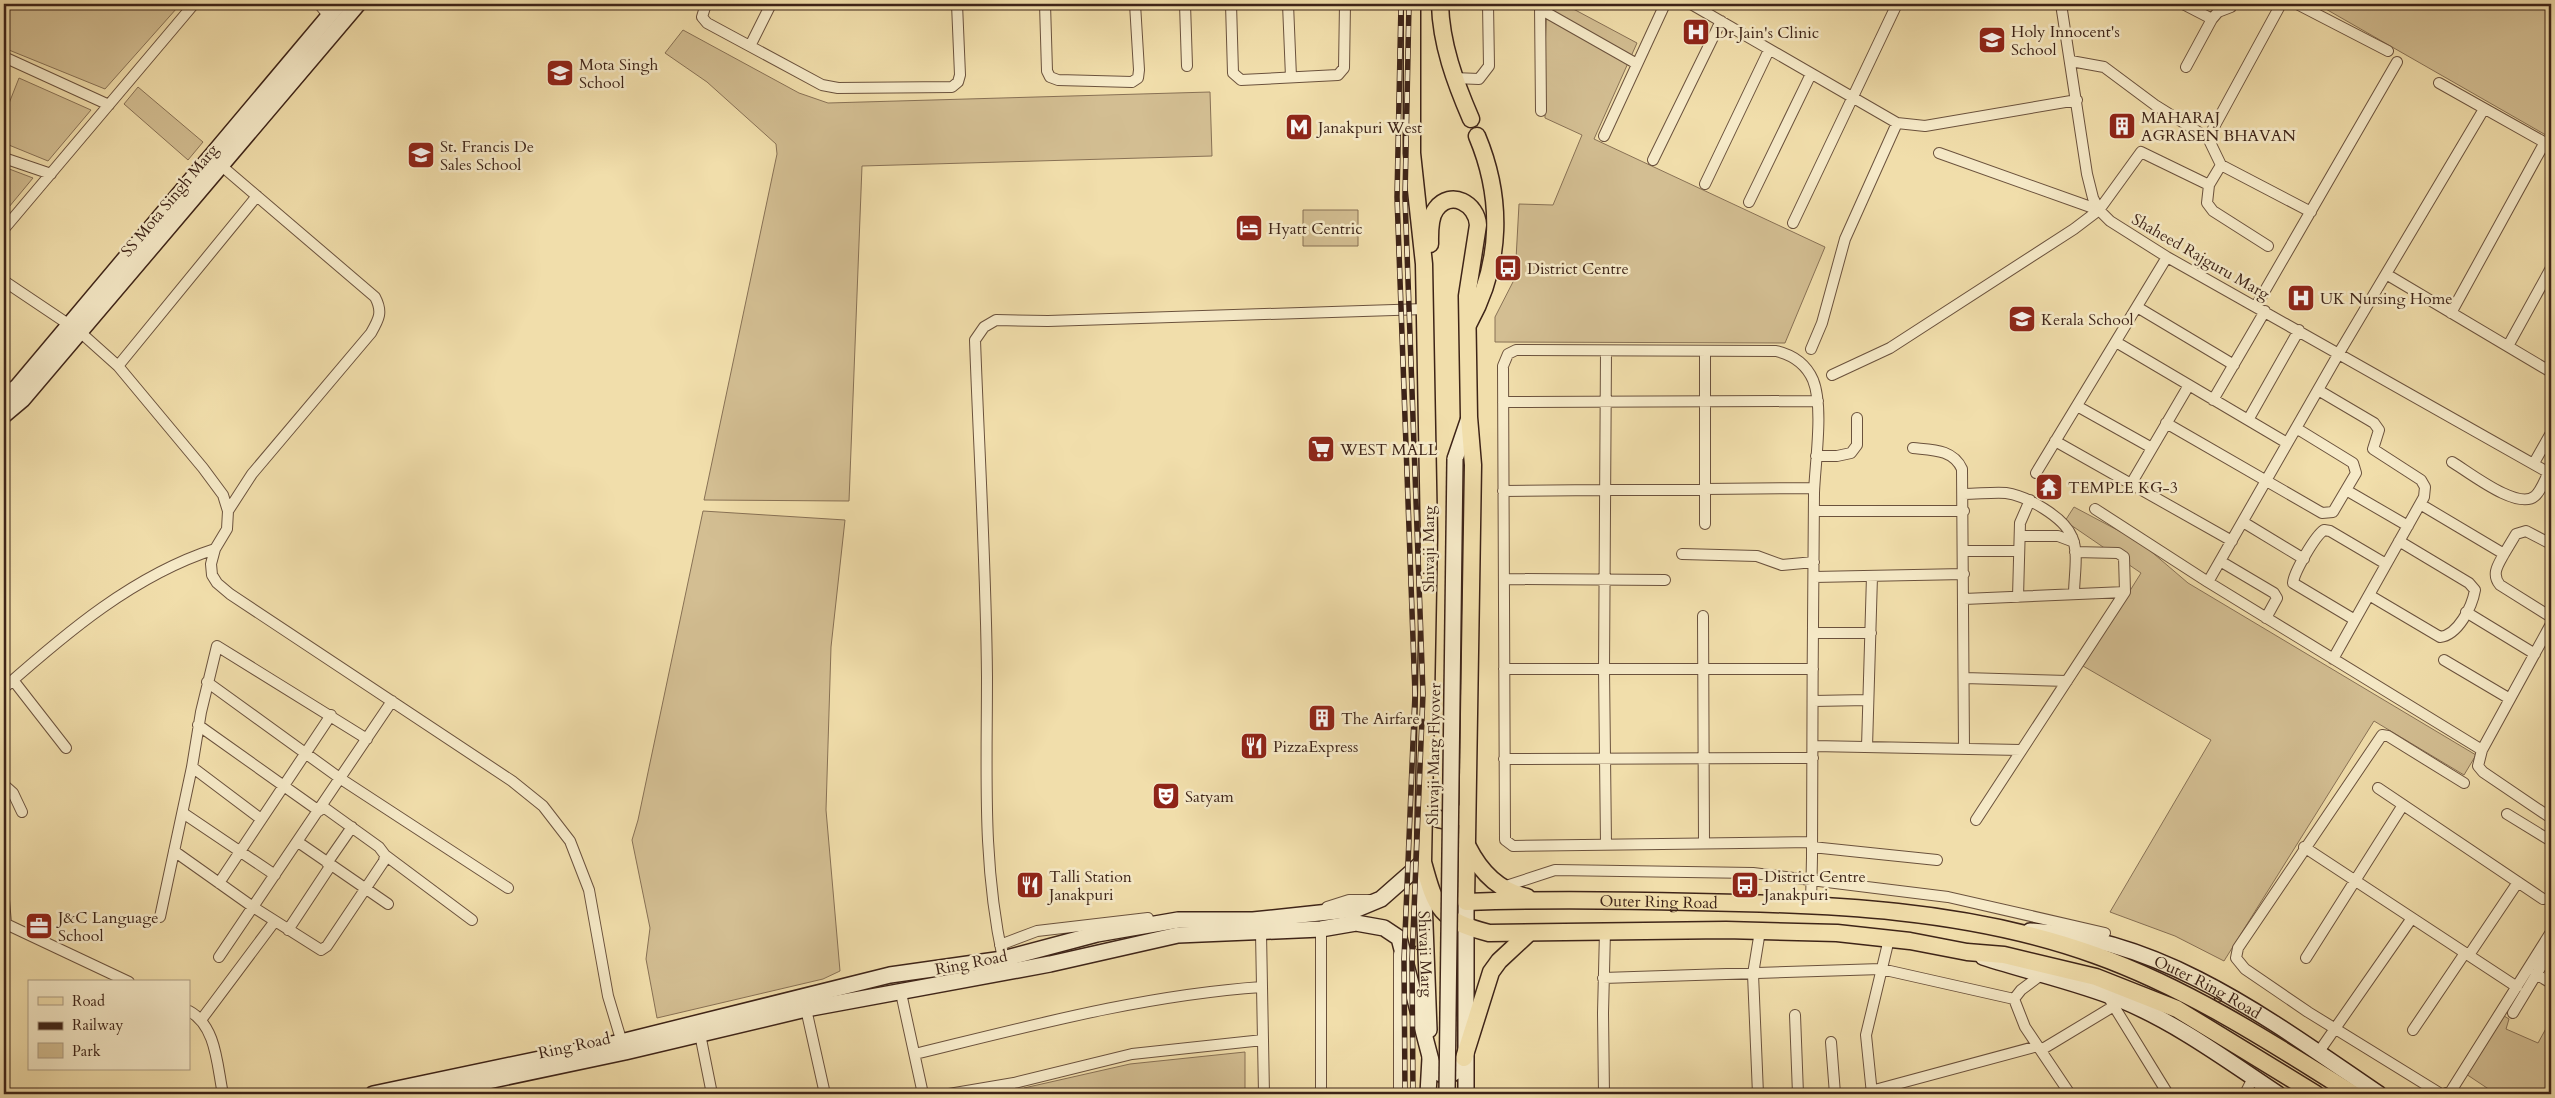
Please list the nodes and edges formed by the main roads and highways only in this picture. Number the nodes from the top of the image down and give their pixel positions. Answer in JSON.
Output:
{"nodes":[{"id":1,"x":1412,"y":4,"type":"edge"},
{"id":2,"x":1440,"y":4,"type":"edge"},
{"id":3,"x":1471,"y":119,"type":"dead end"},
{"id":4,"x":1477,"y":136,"type":"dead end"},
{"id":5,"x":1425,"y":309,"type":"junction"},
{"id":6,"x":1467,"y":327,"type":"junction"},
{"id":7,"x":1425,"y":800,"type":"junction"},
{"id":8,"x":1468,"y":800,"type":"junction"},
{"id":9,"x":1467,"y":845,"type":"junction"},
{"id":10,"x":1423,"y":862,"type":"joint"},
{"id":11,"x":1540,"y":899,"type":"junction"},
{"id":12,"x":1528,"y":934,"type":"junction"},
{"id":13,"x":1464,"y":1058,"type":"road end"},
{"id":14,"x":2316,"y":1094,"type":"edge"},
{"id":15,"x":2354,"y":1094,"type":"edge"}],
"edges":[{"from":1,"to":5,"type":"main road","name":"Shivaji Marg"},
{"from":2,"to":3,"type":"main road"},
{"from":4,"to":6,"type":"main road"},
{"from":5,"to":6,"type":"main road"},
{"from":5,"to":7,"type":"main road","name":"Shivaji Marg"},
{"from":6,"to":8,"type":"main road"},
{"from":7,"to":8,"type":"main road"},
{"from":7,"to":10,"type":"main road","name":"Shivaji Marg"},
{"from":8,"to":9,"type":"main road"},
{"from":9,"to":11,"type":"main road"},
{"from":9,"to":11,"type":"main road"},
{"from":10,"to":12,"type":"main road","name":"Outer Ring Road"},
{"from":11,"to":15,"type":"main road","name":"Outer Ring Road"},
{"from":12,"to":13,"type":"main road"},
{"from":12,"to":14,"type":"main road","name":"Outer Ring Road"}]}
